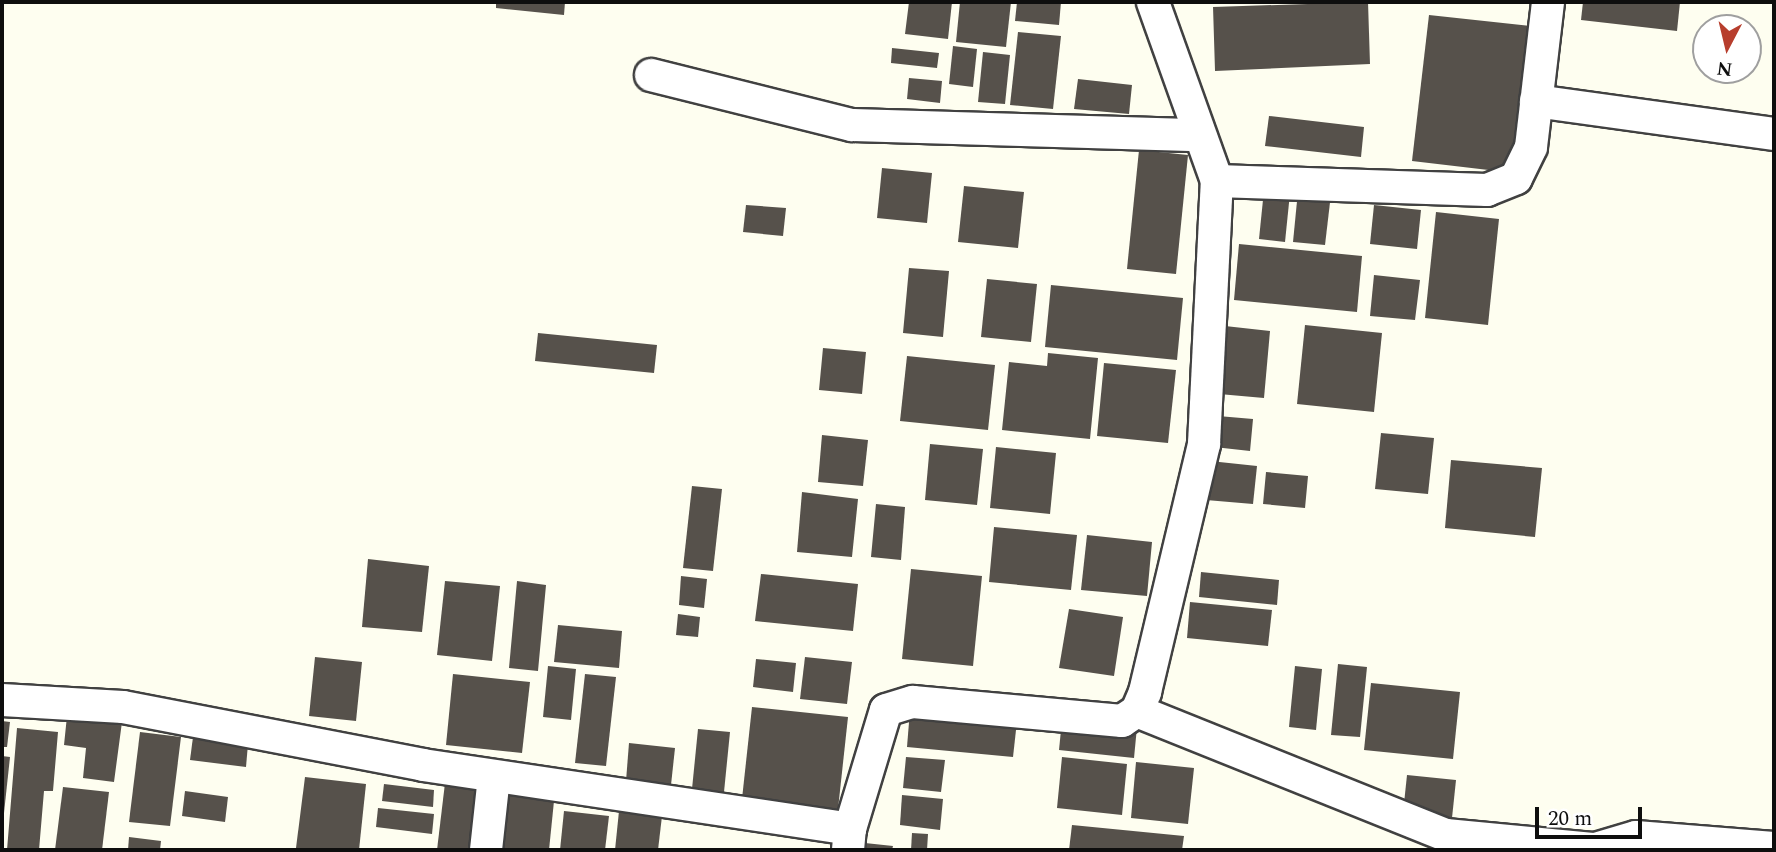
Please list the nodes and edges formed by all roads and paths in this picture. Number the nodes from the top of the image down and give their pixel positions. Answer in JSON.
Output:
{"nodes":[{"id":1,"x":1153,"y":2,"type":"edge"},
{"id":2,"x":1548,"y":2,"type":"edge"},
{"id":3,"x":651,"y":75,"type":"dead end"},
{"id":4,"x":1536,"y":101,"type":"junction"},
{"id":5,"x":1774,"y":134,"type":"edge"},
{"id":6,"x":1199,"y":135,"type":"junction"},
{"id":7,"x":1217,"y":181,"type":"junction"},
{"id":8,"x":2,"y":699,"type":"edge"},
{"id":9,"x":1137,"y":710,"type":"junction"},
{"id":10,"x":494,"y":776,"type":"junction"},
{"id":11,"x":849,"y":840,"type":"edge"},
{"id":12,"x":1774,"y":848,"type":"edge"},
{"id":13,"x":486,"y":850,"type":"edge"}],
"edges":[{"from":1,"to":6,"type":"street"},
{"from":2,"to":4,"type":"street"},
{"from":3,"to":6,"type":"street"},
{"from":4,"to":5,"type":"street"},
{"from":4,"to":7,"type":"street"},
{"from":6,"to":7,"type":"street"},
{"from":7,"to":9,"type":"street"},
{"from":8,"to":10,"type":"street"},
{"from":9,"to":11,"type":"street"},
{"from":9,"to":12,"type":"street"},
{"from":10,"to":11,"type":"street"},
{"from":10,"to":13,"type":"street"}]}
